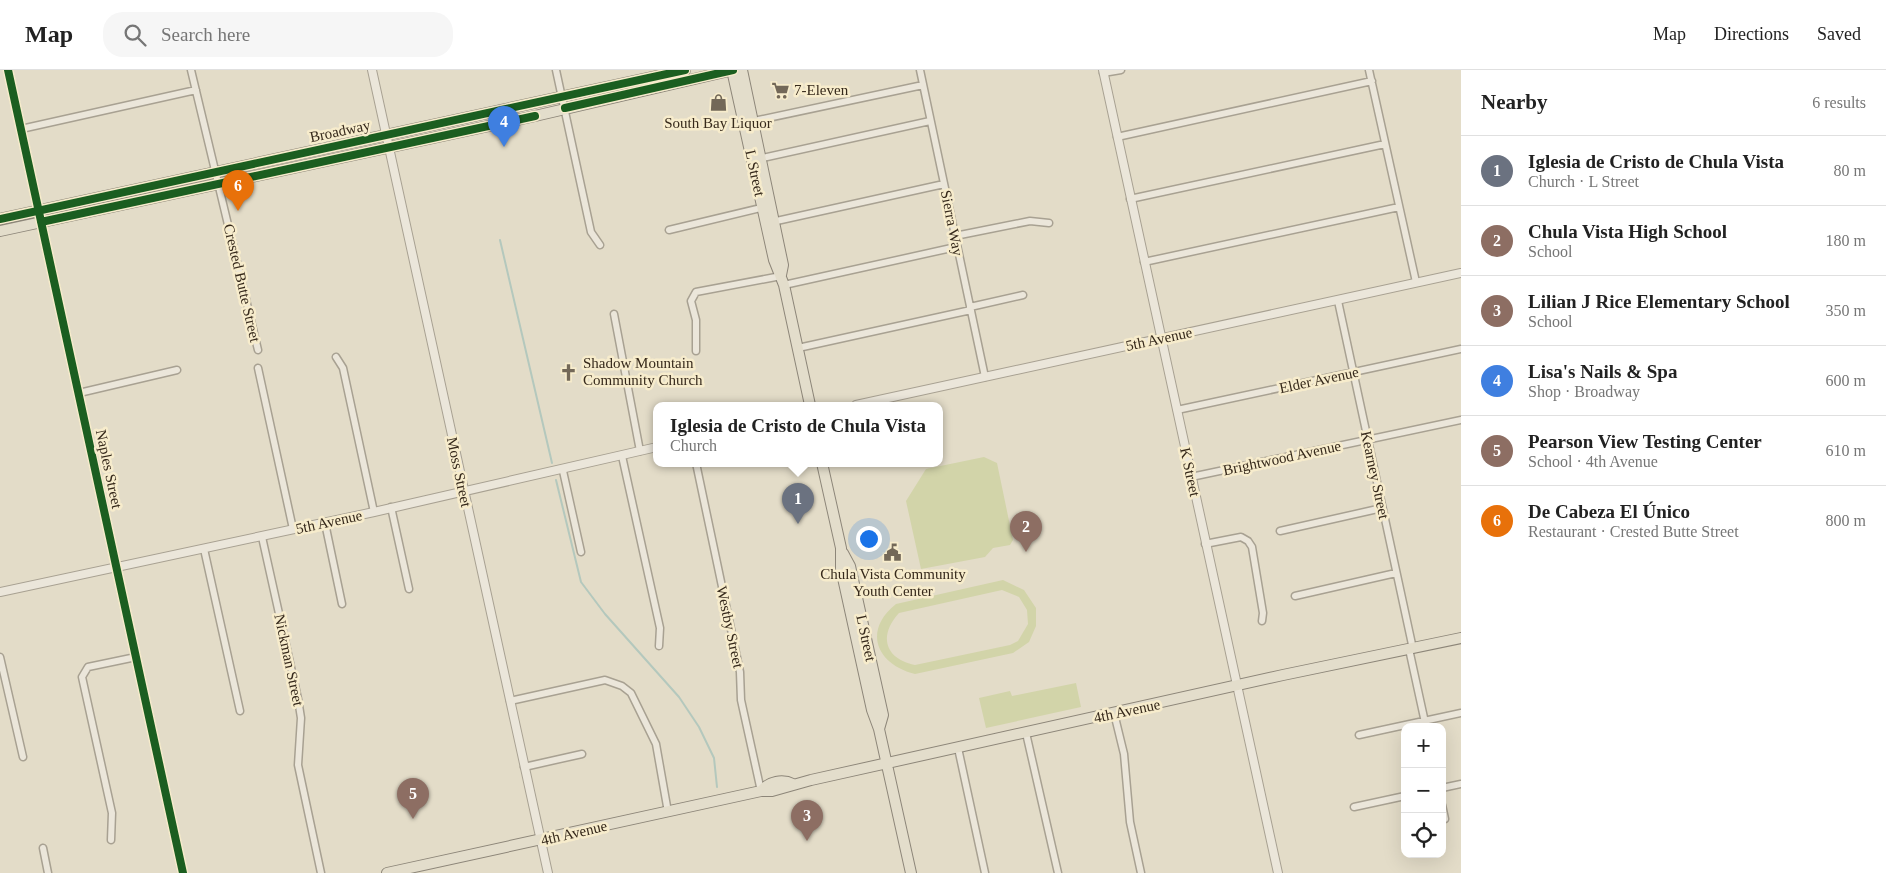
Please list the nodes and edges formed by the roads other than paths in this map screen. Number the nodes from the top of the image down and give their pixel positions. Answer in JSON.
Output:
{"nodes":[{"id":1,"x":8,"y":70,"type":"edge"},
{"id":2,"x":191,"y":70,"type":"edge"},
{"id":3,"x":372,"y":70,"type":"edge"},
{"id":4,"x":556,"y":70,"type":"edge"},
{"id":5,"x":685,"y":70,"type":"edge"},
{"id":6,"x":735,"y":70,"type":"edge"},
{"id":7,"x":920,"y":70,"type":"edge"},
{"id":8,"x":1121,"y":70,"type":"edge"},
{"id":9,"x":1369,"y":70,"type":"edge"},
{"id":10,"x":1103,"y":72,"type":"edge"},
{"id":11,"x":1372,"y":81,"type":"junction"},
{"id":12,"x":922,"y":85,"type":"junction"},
{"id":13,"x":196,"y":90,"type":"junction"},
{"id":14,"x":562,"y":97,"type":"junction"},
{"id":15,"x":565,"y":108,"type":"junction"},
{"id":16,"x":754,"y":121,"type":"junction"},
{"id":17,"x":930,"y":121,"type":"junction"},
{"id":18,"x":21,"y":129,"type":"junction"},
{"id":19,"x":386,"y":135,"type":"junction"},
{"id":20,"x":1117,"y":137,"type":"junction"},
{"id":21,"x":1385,"y":144,"type":"junction"},
{"id":22,"x":389,"y":146,"type":"junction"},
{"id":23,"x":757,"y":159,"type":"junction"},
{"id":24,"x":216,"y":178,"type":"junction"},
{"id":25,"x":944,"y":184,"type":"junction"},
{"id":26,"x":1130,"y":199,"type":"junction"},
{"id":27,"x":766,"y":207,"type":"junction"},
{"id":28,"x":1399,"y":207,"type":"junction"},
{"id":29,"x":39,"y":211,"type":"junction"},
{"id":30,"x":0,"y":219,"type":"edge"},
{"id":31,"x":41,"y":222,"type":"junction"},
{"id":32,"x":769,"y":222,"type":"junction"},
{"id":33,"x":1049,"y":222,"type":"dead end"},
{"id":34,"x":670,"y":230,"type":"dead end"},
{"id":35,"x":0,"y":231,"type":"edge"},
{"id":36,"x":955,"y":236,"type":"junction"},
{"id":37,"x":600,"y":245,"type":"dead end"},
{"id":38,"x":956,"y":247,"type":"junction"},
{"id":39,"x":1144,"y":262,"type":"junction"},
{"id":40,"x":1461,"y":273,"type":"edge"},
{"id":41,"x":782,"y":280,"type":"junction"},
{"id":42,"x":1416,"y":282,"type":"junction"},
{"id":43,"x":1023,"y":295,"type":"dead end"},
{"id":44,"x":1338,"y":301,"type":"junction"},
{"id":45,"x":970,"y":309,"type":"junction"},
{"id":46,"x":614,"y":314,"type":"dead end"},
{"id":47,"x":1161,"y":338,"type":"junction"},
{"id":48,"x":798,"y":348,"type":"junction"},
{"id":49,"x":1461,"y":349,"type":"edge"},
{"id":50,"x":258,"y":350,"type":"dead end"},
{"id":51,"x":696,"y":352,"type":"dead end"},
{"id":52,"x":336,"y":357,"type":"dead end"},
{"id":53,"x":258,"y":368,"type":"dead end"},
{"id":54,"x":177,"y":370,"type":"dead end"},
{"id":55,"x":1354,"y":372,"type":"junction"},
{"id":56,"x":985,"y":377,"type":"junction"},
{"id":57,"x":78,"y":393,"type":"junction"},
{"id":58,"x":809,"y":402,"type":"edge"},
{"id":59,"x":870,"y":402,"type":"edge"},
{"id":60,"x":1177,"y":410,"type":"junction"},
{"id":61,"x":1461,"y":420,"type":"edge"},
{"id":62,"x":1368,"y":440,"type":"junction"},
{"id":63,"x":653,"y":448,"type":"edge"},
{"id":64,"x":640,"y":451,"type":"junction"},
{"id":65,"x":622,"y":456,"type":"junction"},
{"id":66,"x":697,"y":467,"type":"edge"},
{"id":67,"x":823,"y":467,"type":"edge"},
{"id":68,"x":563,"y":470,"type":"junction"},
{"id":69,"x":1191,"y":477,"type":"junction"},
{"id":70,"x":464,"y":491,"type":"junction"},
{"id":71,"x":391,"y":507,"type":"junction"},
{"id":72,"x":1382,"y":508,"type":"junction"},
{"id":73,"x":374,"y":512,"type":"junction"},
{"id":74,"x":324,"y":523,"type":"junction"},
{"id":75,"x":294,"y":529,"type":"junction"},
{"id":76,"x":1280,"y":530,"type":"dead end"},
{"id":77,"x":262,"y":537,"type":"junction"},
{"id":78,"x":1205,"y":544,"type":"junction"},
{"id":79,"x":204,"y":549,"type":"junction"},
{"id":80,"x":581,"y":552,"type":"dead end"},
{"id":81,"x":116,"y":568,"type":"junction"},
{"id":82,"x":1396,"y":573,"type":"junction"},
{"id":83,"x":408,"y":589,"type":"dead end"},
{"id":84,"x":0,"y":592,"type":"edge"},
{"id":85,"x":1295,"y":596,"type":"dead end"},
{"id":86,"x":342,"y":604,"type":"dead end"},
{"id":87,"x":1262,"y":621,"type":"dead end"},
{"id":88,"x":1461,"y":638,"type":"edge"},
{"id":89,"x":660,"y":646,"type":"dead end"},
{"id":90,"x":1411,"y":649,"type":"junction"},
{"id":91,"x":0,"y":657,"type":"edge"},
{"id":92,"x":136,"y":657,"type":"junction"},
{"id":93,"x":1237,"y":686,"type":"junction"},
{"id":94,"x":510,"y":701,"type":"junction"},
{"id":95,"x":240,"y":711,"type":"dead end"},
{"id":96,"x":1461,"y":712,"type":"edge"},
{"id":97,"x":1114,"y":713,"type":"junction"},
{"id":98,"x":1425,"y":723,"type":"edge"},
{"id":99,"x":1428,"y":723,"type":"edge"},
{"id":100,"x":1401,"y":728,"type":"edge"},
{"id":101,"x":1026,"y":733,"type":"junction"},
{"id":102,"x":1359,"y":735,"type":"dead end"},
{"id":103,"x":958,"y":748,"type":"junction"},
{"id":104,"x":582,"y":754,"type":"dead end"},
{"id":105,"x":23,"y":757,"type":"dead end"},
{"id":106,"x":887,"y":763,"type":"junction"},
{"id":107,"x":524,"y":768,"type":"junction"},
{"id":108,"x":1461,"y":784,"type":"edge"},
{"id":109,"x":1446,"y":787,"type":"edge"},
{"id":110,"x":761,"y":791,"type":"junction"},
{"id":111,"x":1401,"y":797,"type":"edge"},
{"id":112,"x":1354,"y":807,"type":"dead end"},
{"id":113,"x":668,"y":812,"type":"junction"},
{"id":114,"x":111,"y":840,"type":"dead end"},
{"id":115,"x":541,"y":840,"type":"junction"},
{"id":116,"x":43,"y":848,"type":"dead end"},
{"id":117,"x":416,"y":870,"type":"edge"},
{"id":118,"x":48,"y":873,"type":"edge"},
{"id":119,"x":183,"y":873,"type":"edge"},
{"id":120,"x":321,"y":873,"type":"edge"},
{"id":121,"x":387,"y":873,"type":"edge"},
{"id":122,"x":548,"y":873,"type":"edge"},
{"id":123,"x":911,"y":873,"type":"edge"},
{"id":124,"x":985,"y":873,"type":"edge"},
{"id":125,"x":1058,"y":873,"type":"edge"},
{"id":126,"x":1141,"y":873,"type":"edge"},
{"id":127,"x":1278,"y":873,"type":"edge"}],
"edges":[{"from":1,"to":18,"type":"street","name":"Naples Street"},
{"from":2,"to":13,"type":"street","name":"Crested Butte Street"},
{"from":3,"to":19,"type":"street","name":"Moss Street"},
{"from":4,"to":14,"type":"street"},
{"from":5,"to":14,"type":"main road","name":"Broadway"},
{"from":6,"to":15,"type":"main road","name":"Broadway"},
{"from":6,"to":16,"type":"main road","name":"L Street"},
{"from":6,"to":23,"type":"main road","name":"L Street"},
{"from":7,"to":12,"type":"street","name":"Sierra Way"},
{"from":8,"to":10,"type":"street"},
{"from":9,"to":11,"type":"street"},
{"from":10,"to":20,"type":"street","name":"K Street"},
{"from":11,"to":20,"type":"street"},
{"from":11,"to":21,"type":"street"},
{"from":12,"to":16,"type":"street"},
{"from":12,"to":17,"type":"street","name":"Sierra Way"},
{"from":13,"to":18,"type":"street"},
{"from":13,"to":24,"type":"street","name":"Crested Butte Street"},
{"from":14,"to":15,"type":"street"},
{"from":14,"to":19,"type":"main road","name":"Broadway"},
{"from":15,"to":22,"type":"main road","name":"Broadway"},
{"from":15,"to":37,"type":"street"},
{"from":16,"to":23,"type":"main road","name":"L Street"},
{"from":17,"to":23,"type":"street"},
{"from":17,"to":25,"type":"street","name":"Sierra Way"},
{"from":18,"to":29,"type":"street","name":"Naples Street"},
{"from":19,"to":22,"type":"street","name":"Moss Street"},
{"from":19,"to":24,"type":"main road","name":"Broadway"},
{"from":20,"to":26,"type":"street","name":"K Street"},
{"from":21,"to":26,"type":"street"},
{"from":21,"to":28,"type":"street"},
{"from":22,"to":24,"type":"main road","name":"Broadway"},
{"from":22,"to":70,"type":"street","name":"Moss Street"},
{"from":23,"to":27,"type":"main road","name":"L Street"},
{"from":24,"to":29,"type":"main road","name":"Broadway"},
{"from":24,"to":31,"type":"main road","name":"Broadway"},
{"from":24,"to":50,"type":"street","name":"Crested Butte Street"},
{"from":25,"to":32,"type":"street"},
{"from":25,"to":36,"type":"street","name":"Sierra Way"},
{"from":26,"to":39,"type":"street","name":"K Street"},
{"from":27,"to":32,"type":"main road","name":"L Street"},
{"from":27,"to":34,"type":"street"},
{"from":28,"to":39,"type":"street"},
{"from":28,"to":42,"type":"street"},
{"from":29,"to":30,"type":"main road","name":"Broadway"},
{"from":29,"to":31,"type":"street","name":"Naples Street"},
{"from":31,"to":35,"type":"main road","name":"Broadway"},
{"from":31,"to":57,"type":"street","name":"Naples Street"},
{"from":32,"to":41,"type":"main road","name":"L Street"},
{"from":33,"to":36,"type":"street"},
{"from":36,"to":38,"type":"street","name":"Sierra Way"},
{"from":38,"to":41,"type":"street"},
{"from":38,"to":45,"type":"street","name":"Sierra Way"},
{"from":39,"to":47,"type":"street","name":"K Street"},
{"from":40,"to":42,"type":"street","name":"5th Avenue"},
{"from":41,"to":48,"type":"main road","name":"L Street"},
{"from":41,"to":51,"type":"street"},
{"from":42,"to":44,"type":"street","name":"5th Avenue"},
{"from":43,"to":45,"type":"street"},
{"from":44,"to":47,"type":"street","name":"5th Avenue"},
{"from":44,"to":55,"type":"street","name":"Kearney Street"},
{"from":45,"to":48,"type":"street"},
{"from":45,"to":56,"type":"street","name":"Sierra Way"},
{"from":46,"to":64,"type":"street"},
{"from":47,"to":56,"type":"street","name":"5th Avenue"},
{"from":47,"to":60,"type":"street","name":"K Street"},
{"from":48,"to":58,"type":"main road","name":"L Street"},
{"from":49,"to":55,"type":"street","name":"Elder Avenue"},
{"from":52,"to":73,"type":"street"},
{"from":53,"to":75,"type":"street"},
{"from":54,"to":57,"type":"street"},
{"from":55,"to":60,"type":"street","name":"Elder Avenue"},
{"from":55,"to":62,"type":"street","name":"Kearney Street"},
{"from":56,"to":59,"type":"street","name":"5th Avenue"},
{"from":57,"to":81,"type":"street","name":"Naples Street"},
{"from":60,"to":69,"type":"street","name":"K Street"},
{"from":61,"to":62,"type":"street","name":"Brightwood Avenue"},
{"from":62,"to":69,"type":"street","name":"Brightwood Avenue"},
{"from":62,"to":72,"type":"street","name":"Kearney Street"},
{"from":63,"to":64,"type":"street","name":"5th Avenue"},
{"from":64,"to":65,"type":"street","name":"5th Avenue"},
{"from":65,"to":68,"type":"street","name":"5th Avenue"},
{"from":65,"to":89,"type":"street"},
{"from":66,"to":110,"type":"street","name":"Westby Street"},
{"from":67,"to":106,"type":"main road","name":"L Street"},
{"from":68,"to":70,"type":"street","name":"5th Avenue"},
{"from":68,"to":80,"type":"street"},
{"from":69,"to":78,"type":"street","name":"K Street"},
{"from":70,"to":71,"type":"street","name":"5th Avenue"},
{"from":70,"to":94,"type":"street","name":"Moss Street"},
{"from":71,"to":73,"type":"street","name":"5th Avenue"},
{"from":71,"to":83,"type":"street"},
{"from":72,"to":76,"type":"street"},
{"from":72,"to":82,"type":"street","name":"Kearney Street"},
{"from":73,"to":74,"type":"street","name":"5th Avenue"},
{"from":74,"to":75,"type":"street","name":"5th Avenue"},
{"from":74,"to":86,"type":"street"},
{"from":75,"to":77,"type":"street","name":"5th Avenue"},
{"from":77,"to":79,"type":"street","name":"5th Avenue"},
{"from":77,"to":120,"type":"street","name":"Nickman Street"},
{"from":78,"to":87,"type":"street"},
{"from":78,"to":93,"type":"street","name":"K Street"},
{"from":79,"to":81,"type":"street","name":"5th Avenue"},
{"from":79,"to":95,"type":"street"},
{"from":81,"to":84,"type":"street","name":"5th Avenue"},
{"from":81,"to":92,"type":"street","name":"Naples Street"},
{"from":82,"to":85,"type":"street"},
{"from":82,"to":90,"type":"street","name":"Kearney Street"},
{"from":88,"to":90,"type":"main road","name":"4th Avenue"},
{"from":90,"to":93,"type":"main road","name":"4th Avenue"},
{"from":90,"to":98,"type":"street","name":"Kearney Street"},
{"from":91,"to":105,"type":"street"},
{"from":92,"to":114,"type":"street"},
{"from":92,"to":119,"type":"street","name":"Naples Street"},
{"from":93,"to":97,"type":"main road","name":"4th Avenue"},
{"from":93,"to":127,"type":"street","name":"K Street"},
{"from":94,"to":107,"type":"street","name":"Moss Street"},
{"from":94,"to":113,"type":"street"},
{"from":96,"to":99,"type":"street"},
{"from":97,"to":101,"type":"main road","name":"4th Avenue"},
{"from":97,"to":126,"type":"street"},
{"from":100,"to":102,"type":"street"},
{"from":101,"to":103,"type":"main road","name":"4th Avenue"},
{"from":101,"to":125,"type":"street"},
{"from":103,"to":106,"type":"main road","name":"4th Avenue"},
{"from":103,"to":124,"type":"street"},
{"from":104,"to":107,"type":"street"},
{"from":106,"to":110,"type":"main road","name":"4th Avenue"},
{"from":106,"to":123,"type":"main road","name":"L Street"},
{"from":107,"to":115,"type":"street","name":"Moss Street"},
{"from":108,"to":109,"type":"street"},
{"from":110,"to":113,"type":"main road","name":"4th Avenue"},
{"from":111,"to":112,"type":"street"},
{"from":113,"to":115,"type":"main road","name":"4th Avenue"},
{"from":115,"to":117,"type":"main road","name":"4th Avenue"},
{"from":115,"to":122,"type":"street","name":"Moss Street"},
{"from":116,"to":118,"type":"street"},
{"from":117,"to":121,"type":"main road","name":"4th Avenue"}]}
